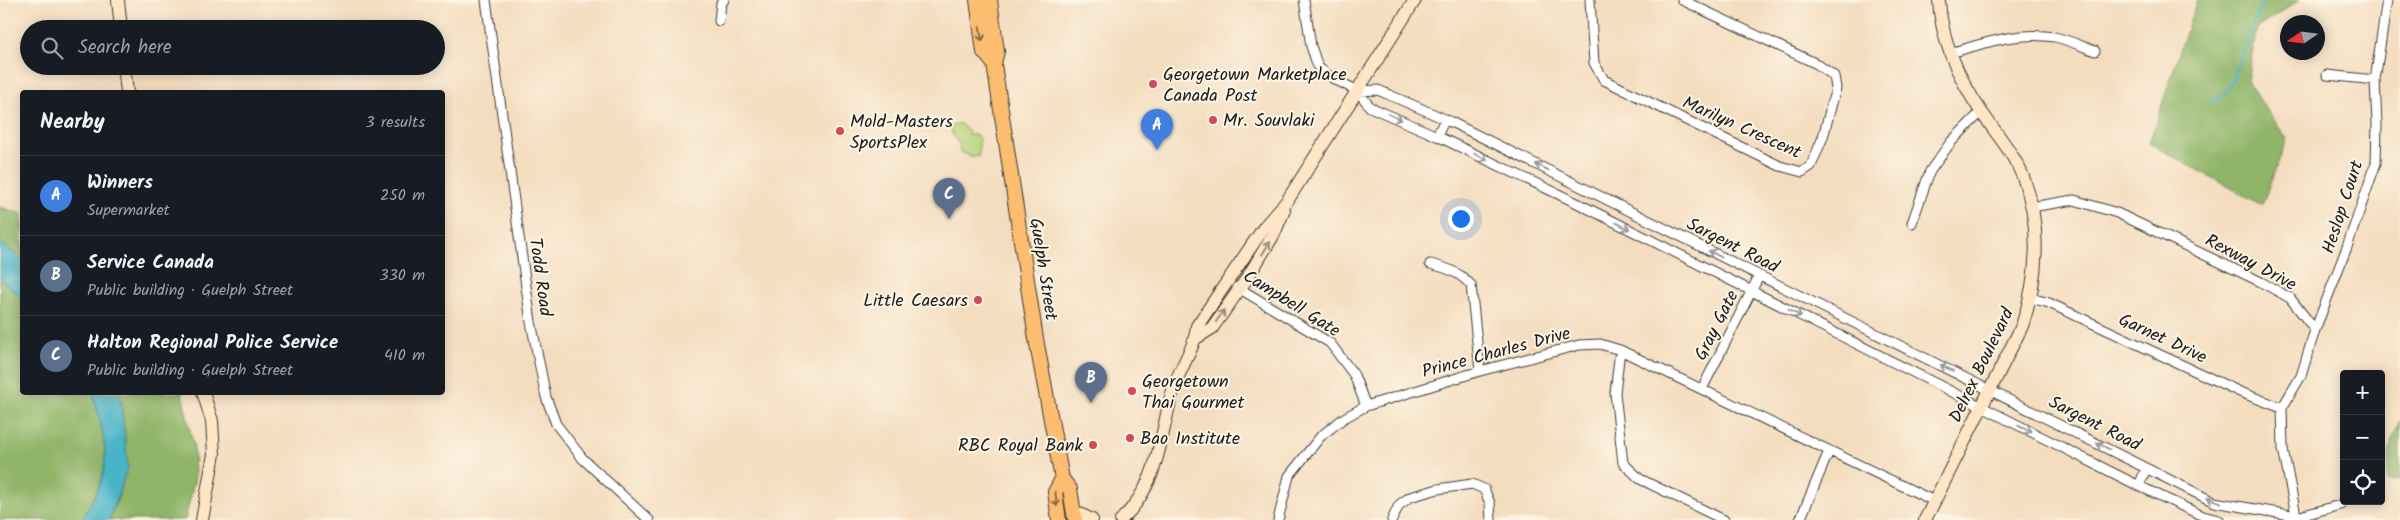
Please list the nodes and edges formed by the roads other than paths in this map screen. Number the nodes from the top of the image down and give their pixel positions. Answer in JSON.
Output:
{"nodes":[{"id":1,"x":118,"y":0,"type":"edge"},
{"id":2,"x":486,"y":0,"type":"edge"},
{"id":3,"x":724,"y":0,"type":"edge"},
{"id":4,"x":977,"y":0,"type":"edge"},
{"id":5,"x":990,"y":0,"type":"edge"},
{"id":6,"x":1304,"y":0,"type":"edge"},
{"id":7,"x":1416,"y":0,"type":"edge"},
{"id":8,"x":1590,"y":0,"type":"edge"},
{"id":9,"x":1682,"y":0,"type":"edge"},
{"id":10,"x":1939,"y":0,"type":"edge"},
{"id":11,"x":2387,"y":0,"type":"edge"},
{"id":12,"x":119,"y":20,"type":"edge"},
{"id":13,"x":719,"y":20,"type":"dead end"},
{"id":14,"x":2095,"y":51,"type":"dead end"},
{"id":15,"x":1950,"y":53,"type":"junction"},
{"id":16,"x":994,"y":64,"type":"junction"},
{"id":17,"x":125,"y":75,"type":"edge"},
{"id":18,"x":2327,"y":75,"type":"dead end"},
{"id":19,"x":2374,"y":80,"type":"junction"},
{"id":20,"x":127,"y":90,"type":"edge"},
{"id":21,"x":1358,"y":91,"type":"junction"},
{"id":22,"x":1981,"y":112,"type":"junction"},
{"id":23,"x":1445,"y":119,"type":"junction"},
{"id":24,"x":1437,"y":136,"type":"junction"},
{"id":25,"x":1585,"y":189,"type":"junction"},
{"id":26,"x":1287,"y":201,"type":"junction"},
{"id":27,"x":1580,"y":204,"type":"junction"},
{"id":28,"x":2031,"y":207,"type":"junction"},
{"id":29,"x":1912,"y":223,"type":"dead end"},
{"id":30,"x":1430,"y":264,"type":"dead end"},
{"id":31,"x":1759,"y":276,"type":"junction"},
{"id":32,"x":1227,"y":282,"type":"junction"},
{"id":33,"x":1240,"y":289,"type":"junction"},
{"id":34,"x":1752,"y":291,"type":"junction"},
{"id":35,"x":2031,"y":298,"type":"junction"},
{"id":36,"x":1866,"y":329,"type":"junction"},
{"id":37,"x":2315,"y":330,"type":"junction"},
{"id":38,"x":1196,"y":338,"type":"junction"},
{"id":39,"x":1860,"y":346,"type":"junction"},
{"id":40,"x":1620,"y":350,"type":"junction"},
{"id":41,"x":1480,"y":371,"type":"junction"},
{"id":42,"x":1702,"y":389,"type":"junction"},
{"id":43,"x":1990,"y":389,"type":"junction"},
{"id":44,"x":204,"y":395,"type":"edge"},
{"id":45,"x":1366,"y":406,"type":"junction"},
{"id":46,"x":1981,"y":407,"type":"junction"},
{"id":47,"x":2282,"y":408,"type":"junction"},
{"id":48,"x":1829,"y":452,"type":"junction"},
{"id":49,"x":2146,"y":468,"type":"junction"},
{"id":50,"x":1062,"y":480,"type":"junction"},
{"id":51,"x":2139,"y":486,"type":"junction"},
{"id":52,"x":1934,"y":501,"type":"junction"},
{"id":53,"x":2340,"y":505,"type":"edge"},
{"id":54,"x":1075,"y":516,"type":"edge"},
{"id":55,"x":2295,"y":519,"type":"edge"},
{"id":56,"x":202,"y":520,"type":"edge"},
{"id":57,"x":649,"y":520,"type":"edge"},
{"id":58,"x":1059,"y":520,"type":"edge"},
{"id":59,"x":1092,"y":520,"type":"edge"},
{"id":60,"x":1121,"y":520,"type":"edge"},
{"id":61,"x":1278,"y":520,"type":"edge"},
{"id":62,"x":1392,"y":520,"type":"edge"},
{"id":63,"x":1491,"y":520,"type":"edge"},
{"id":64,"x":1724,"y":520,"type":"edge"},
{"id":65,"x":1800,"y":520,"type":"edge"},
{"id":66,"x":1925,"y":520,"type":"edge"},
{"id":67,"x":2219,"y":520,"type":"edge"}],
"edges":[{"from":1,"to":12,"type":"main road"},
{"from":2,"to":57,"type":"street","name":"Todd Road"},
{"from":3,"to":13,"type":"street"},
{"from":4,"to":16,"type":"main road","name":"Guelph Street","one_way":true},
{"from":5,"to":16,"type":"main road","name":"Guelph Street"},
{"from":6,"to":21,"type":"street"},
{"from":7,"to":21,"type":"main road"},
{"from":8,"to":9,"type":"street","name":"Marilyn Crescent"},
{"from":10,"to":15,"type":"main road","name":"Delrex Boulevard"},
{"from":11,"to":19,"type":"street","name":"Heslop Court"},
{"from":14,"to":15,"type":"street"},
{"from":15,"to":22,"type":"main road","name":"Delrex Boulevard"},
{"from":16,"to":50,"type":"main road","name":"Guelph Street"},
{"from":17,"to":20,"type":"main road"},
{"from":18,"to":19,"type":"street"},
{"from":19,"to":37,"type":"street","name":"Heslop Court"},
{"from":21,"to":23,"type":"street","name":"Sargent Road"},
{"from":21,"to":24,"type":"street","name":"Sargent Road","one_way":true},
{"from":21,"to":26,"type":"main road"},
{"from":22,"to":28,"type":"main road","name":"Delrex Boulevard"},
{"from":22,"to":29,"type":"street"},
{"from":23,"to":24,"type":"street"},
{"from":25,"to":23,"type":"street","name":"Sargent Road","one_way":true},
{"from":24,"to":27,"type":"street","name":"Sargent Road","one_way":true},
{"from":25,"to":27,"type":"street"},
{"from":31,"to":25,"type":"street","name":"Sargent Road","one_way":true},
{"from":26,"to":32,"type":"main road"},
{"from":33,"to":26,"type":"main road","one_way":true},
{"from":27,"to":34,"type":"street","name":"Sargent Road","one_way":true},
{"from":28,"to":35,"type":"main road","name":"Delrex Boulevard"},
{"from":28,"to":37,"type":"street","name":"Rexway Drive"},
{"from":30,"to":41,"type":"street"},
{"from":31,"to":34,"type":"street","name":"Gray Gate"},
{"from":31,"to":36,"type":"street","name":"Sargent Road"},
{"from":32,"to":33,"type":"street","name":"Campbell Gate"},
{"from":32,"to":38,"type":"main road"},
{"from":38,"to":33,"type":"main road","one_way":true},
{"from":33,"to":45,"type":"street","name":"Campbell Gate"},
{"from":34,"to":39,"type":"street","name":"Sargent Road","one_way":true},
{"from":34,"to":42,"type":"street","name":"Gray Gate"},
{"from":35,"to":43,"type":"main road","name":"Delrex Boulevard"},
{"from":35,"to":47,"type":"street","name":"Garnet Drive"},
{"from":36,"to":39,"type":"street"},
{"from":43,"to":36,"type":"street","name":"Sargent Road","one_way":true},
{"from":37,"to":47,"type":"street"},
{"from":38,"to":60,"type":"main road"},
{"from":39,"to":46,"type":"street","name":"Sargent Road"},
{"from":40,"to":41,"type":"street","name":"Prince Charles Drive"},
{"from":40,"to":42,"type":"street","name":"Prince Charles Drive"},
{"from":40,"to":64,"type":"street"},
{"from":41,"to":45,"type":"street","name":"Prince Charles Drive"},
{"from":42,"to":48,"type":"street","name":"Prince Charles Drive"},
{"from":43,"to":46,"type":"main road","name":"Delrex Boulevard"},
{"from":49,"to":43,"type":"street","name":"Sargent Road","one_way":true},
{"from":44,"to":56,"type":"main road"},
{"from":45,"to":61,"type":"street","name":"Prince Charles Drive"},
{"from":46,"to":51,"type":"street","name":"Sargent Road","one_way":true},
{"from":46,"to":52,"type":"main road","name":"Delrex Boulevard"},
{"from":47,"to":55,"type":"street"},
{"from":48,"to":52,"type":"street","name":"Prince Charles Drive"},
{"from":48,"to":65,"type":"street"},
{"from":49,"to":51,"type":"street","name":"Sargent Road"},
{"from":55,"to":49,"type":"street","name":"Sargent Road","one_way":true},
{"from":50,"to":54,"type":"main road","name":"Guelph Street"},
{"from":50,"to":58,"type":"main road","name":"Guelph Street","one_way":true},
{"from":51,"to":67,"type":"street","name":"Sargent Road"},
{"from":52,"to":66,"type":"main road","name":"Delrex Boulevard"},
{"from":53,"to":55,"type":"street","name":"Sargent Road"},
{"from":54,"to":59,"type":"main road"},
{"from":62,"to":63,"type":"street"}]}
